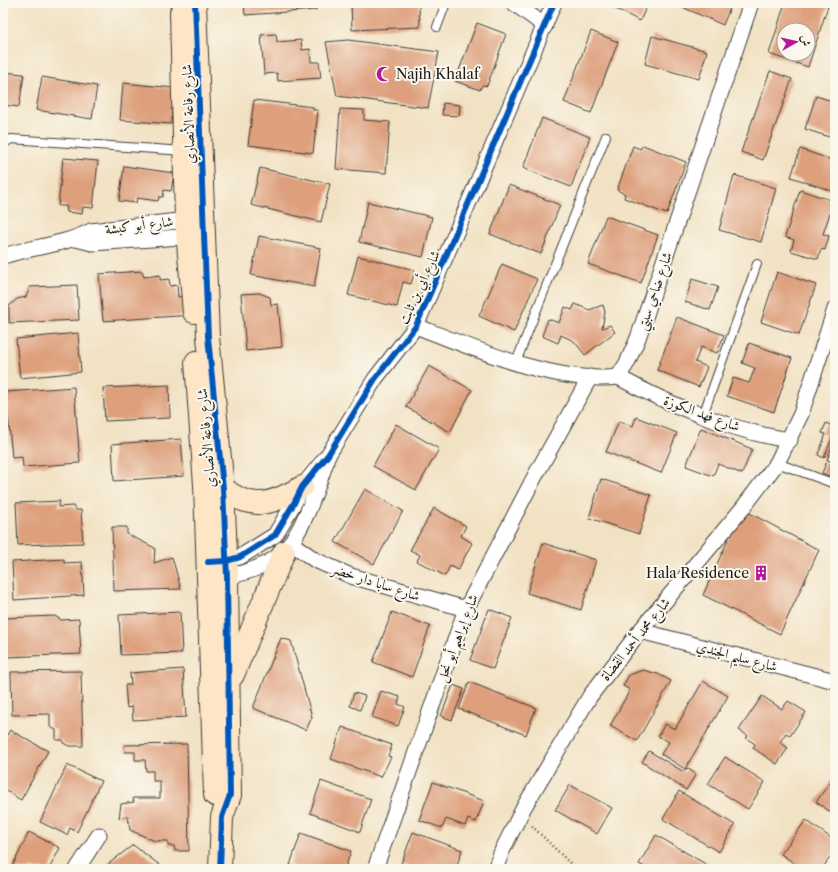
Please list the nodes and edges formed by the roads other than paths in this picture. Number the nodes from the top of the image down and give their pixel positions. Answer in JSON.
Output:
{"nodes":[{"id":1,"x":181,"y":3,"type":"edge"},
{"id":2,"x":196,"y":3,"type":"edge"},
{"id":3,"x":446,"y":3,"type":"edge"},
{"id":4,"x":514,"y":3,"type":"edge"},
{"id":5,"x":554,"y":3,"type":"edge"},
{"id":6,"x":752,"y":3,"type":"edge"},
{"id":7,"x":545,"y":26,"type":"junction"},
{"id":8,"x":437,"y":27,"type":"dead end"},
{"id":9,"x":606,"y":136,"type":"dead end"},
{"id":10,"x":3,"y":144,"type":"edge"},
{"id":11,"x":184,"y":151,"type":"junction"},
{"id":12,"x":196,"y":227,"type":"junction"},
{"id":13,"x":3,"y":256,"type":"edge"},
{"id":14,"x":757,"y":264,"type":"dead end"},
{"id":15,"x":835,"y":309,"type":"edge"},
{"id":16,"x":416,"y":326,"type":"junction"},
{"id":17,"x":516,"y":362,"type":"junction"},
{"id":18,"x":590,"y":377,"type":"junction"},
{"id":19,"x":618,"y":377,"type":"junction"},
{"id":20,"x":704,"y":415,"type":"junction"},
{"id":21,"x":790,"y":440,"type":"junction"},
{"id":22,"x":328,"y":456,"type":"junction"},
{"id":23,"x":777,"y":463,"type":"junction"},
{"id":24,"x":835,"y":484,"type":"edge"},
{"id":25,"x":302,"y":487,"type":"junction"},
{"id":26,"x":223,"y":488,"type":"junction"},
{"id":27,"x":287,"y":547,"type":"junction"},
{"id":28,"x":217,"y":570,"type":"junction"},
{"id":29,"x":466,"y":609,"type":"junction"},
{"id":30,"x":640,"y":631,"type":"junction"},
{"id":31,"x":835,"y":682,"type":"edge"},
{"id":32,"x":229,"y":686,"type":"junction"},
{"id":33,"x":222,"y":817,"type":"junction"},
{"id":34,"x":99,"y":834,"type":"dead end"},
{"id":35,"x":77,"y":869,"type":"edge"},
{"id":36,"x":220,"y":869,"type":"edge"},
{"id":37,"x":375,"y":869,"type":"edge"},
{"id":38,"x":495,"y":869,"type":"edge"}],
"edges":[{"from":1,"to":11,"type":"street","name":"شارع رفاعة الأنصاري"},
{"from":2,"to":12,"type":"street","name":"شارع رفاعة الأنصاري"},
{"from":3,"to":8,"type":"lane"},
{"from":4,"to":7,"type":"street"},
{"from":5,"to":7,"type":"street","name":"شارع أبي بن ثابت"},
{"from":6,"to":19,"type":"street","name":"شارع ضاحي سبتي"},
{"from":7,"to":16,"type":"street","name":"شارع أبي بن ثابت"},
{"from":9,"to":17,"type":"lane"},
{"from":10,"to":11,"type":"lane"},
{"from":11,"to":12,"type":"street","name":"شارع رفاعة الأنصاري"},
{"from":12,"to":13,"type":"street","name":"شارع أبو كبشة"},
{"from":12,"to":26,"type":"street","name":"شارع رفاعة الأنصاري"},
{"from":12,"to":28,"type":"street","name":"شارع رفاعة الأنصاري"},
{"from":14,"to":20,"type":"lane"},
{"from":15,"to":21,"type":"street","name":"شارع محمد أحمد القضاة"},
{"from":16,"to":17,"type":"street"},
{"from":16,"to":22,"type":"street","name":"شارع أبي بن ثابت"},
{"from":17,"to":18,"type":"street"},
{"from":18,"to":19,"type":"street"},
{"from":18,"to":29,"type":"street","name":"شارع إبراهيم أبو نحل"},
{"from":19,"to":20,"type":"street","name":"شارع فهد الكوزة"},
{"from":20,"to":21,"type":"street","name":"شارع فهد الكوزة"},
{"from":21,"to":23,"type":"street","name":"شارع محمد أحمد القضاة"},
{"from":22,"to":25,"type":"street","name":"شارع أبي بن ثابت"},
{"from":22,"to":27,"type":"street","name":"شارع أبي بن ثابت"},
{"from":23,"to":24,"type":"lane"},
{"from":23,"to":30,"type":"street","name":"شارع محمد أحمد القضاة"},
{"from":25,"to":26,"type":"street"},
{"from":25,"to":28,"type":"street","name":"شارع أبي بن ثابت"},
{"from":26,"to":28,"type":"street","name":"شارع رفاعة الأنصاري"},
{"from":27,"to":28,"type":"street"},
{"from":27,"to":29,"type":"street","name":"شارع سابا دار خضر"},
{"from":27,"to":32,"type":"street"},
{"from":28,"to":32,"type":"street","name":"شارع رفاعة الأنصاري"},
{"from":28,"to":33,"type":"street","name":"شارع رفاعة الأنصاري"},
{"from":29,"to":37,"type":"street","name":"شارع إبراهيم أبو نحل"},
{"from":30,"to":31,"type":"street","name":"شارع سليم الجندي"},
{"from":30,"to":38,"type":"street","name":"شارع محمد أحمد القضاة"},
{"from":32,"to":33,"type":"street","name":"شارع رفاعة الأنصاري"},
{"from":33,"to":36,"type":"street","name":"شارع رفاعة الأنصاري"},
{"from":34,"to":35,"type":"street"}]}
